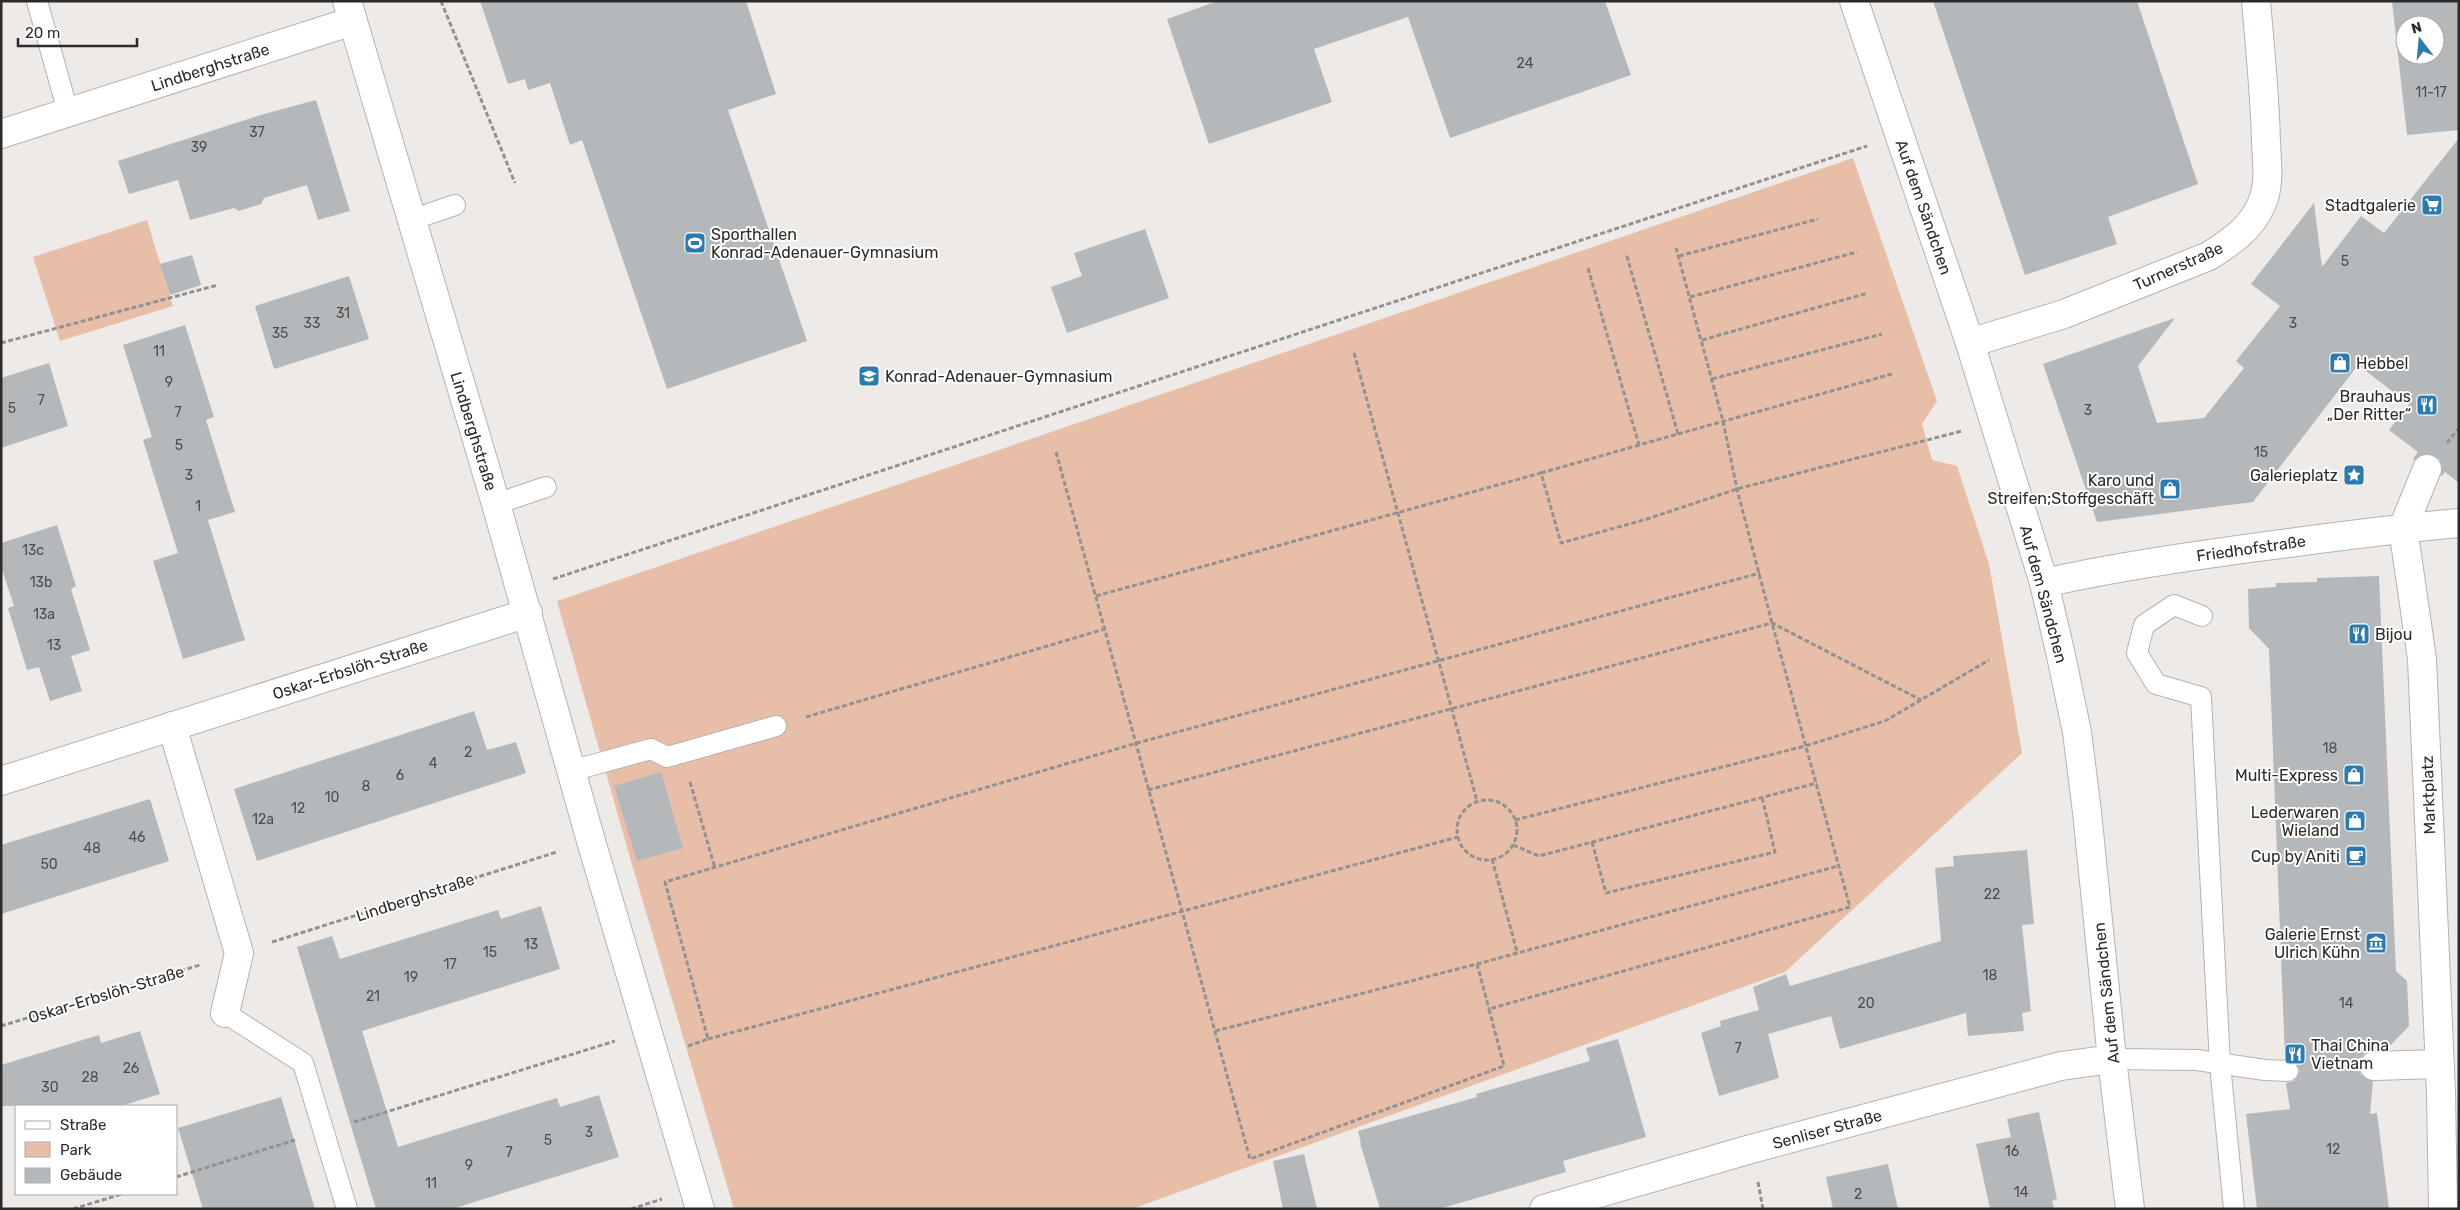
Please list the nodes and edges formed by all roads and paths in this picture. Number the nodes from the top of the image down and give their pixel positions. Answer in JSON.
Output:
{"nodes":[{"id":1,"x":36,"y":1,"type":"edge"},
{"id":2,"x":441,"y":1,"type":"edge"},
{"id":3,"x":1854,"y":1,"type":"edge"},
{"id":4,"x":2256,"y":1,"type":"edge"},
{"id":5,"x":350,"y":11,"type":"edge"},
{"id":6,"x":68,"y":112,"type":"junction"},
{"id":7,"x":1,"y":134,"type":"edge"},
{"id":8,"x":1900,"y":135,"type":"junction"},
{"id":9,"x":515,"y":183,"type":"dead end"},
{"id":10,"x":455,"y":205,"type":"dead end"},
{"id":11,"x":1818,"y":219,"type":"dead end"},
{"id":12,"x":411,"y":220,"type":"junction"},
{"id":13,"x":1676,"y":248,"type":"dead end"},
{"id":14,"x":1858,"y":252,"type":"dead end"},
{"id":15,"x":1626,"y":253,"type":"dead end"},
{"id":16,"x":1679,"y":256,"type":"junction"},
{"id":17,"x":1588,"y":268,"type":"dead end"},
{"id":18,"x":218,"y":286,"type":"dead end"},
{"id":19,"x":1868,"y":293,"type":"dead end"},
{"id":20,"x":1690,"y":297,"type":"junction"},
{"id":21,"x":1882,"y":334,"type":"dead end"},
{"id":22,"x":1702,"y":340,"type":"junction"},
{"id":23,"x":1,"y":342,"type":"edge"},
{"id":24,"x":1970,"y":343,"type":"junction"},
{"id":25,"x":1354,"y":353,"type":"dead end"},
{"id":26,"x":1892,"y":374,"type":"dead end"},
{"id":27,"x":1712,"y":379,"type":"junction"},
{"id":28,"x":1723,"y":421,"type":"junction"},
{"id":29,"x":1994,"y":421,"type":"junction"},
{"id":30,"x":1678,"y":434,"type":"junction"},
{"id":31,"x":1639,"y":445,"type":"junction"},
{"id":32,"x":1056,"y":452,"type":"dead end"},
{"id":33,"x":2427,"y":469,"type":"dead end"},
{"id":34,"x":1541,"y":473,"type":"junction"},
{"id":35,"x":546,"y":487,"type":"dead end"},
{"id":36,"x":1737,"y":489,"type":"junction"},
{"id":37,"x":496,"y":504,"type":"junction"},
{"id":38,"x":1398,"y":512,"type":"junction"},
{"id":39,"x":2459,"y":523,"type":"edge"},
{"id":40,"x":2403,"y":528,"type":"junction"},
{"id":41,"x":1760,"y":573,"type":"junction"},
{"id":42,"x":2044,"y":583,"type":"junction"},
{"id":43,"x":1096,"y":596,"type":"junction"},
{"id":44,"x":524,"y":601,"type":"junction"},
{"id":45,"x":2202,"y":616,"type":"dead end"},
{"id":46,"x":1772,"y":623,"type":"junction"},
{"id":47,"x":1105,"y":629,"type":"junction"},
{"id":48,"x":1988,"y":660,"type":"dead end"},
{"id":49,"x":1438,"y":661,"type":"junction"},
{"id":50,"x":1921,"y":700,"type":"junction"},
{"id":51,"x":1450,"y":709,"type":"junction"},
{"id":52,"x":172,"y":726,"type":"junction"},
{"id":53,"x":776,"y":726,"type":"joint"},
{"id":54,"x":1137,"y":743,"type":"junction"},
{"id":55,"x":1805,"y":746,"type":"junction"},
{"id":56,"x":682,"y":753,"type":"junction"},
{"id":57,"x":571,"y":770,"type":"junction"},
{"id":58,"x":1,"y":781,"type":"edge"},
{"id":59,"x":1817,"y":783,"type":"junction"},
{"id":60,"x":1148,"y":790,"type":"junction"},
{"id":61,"x":1762,"y":797,"type":"junction"},
{"id":62,"x":1477,"y":801,"type":"junction"},
{"id":63,"x":1515,"y":820,"type":"junction"},
{"id":64,"x":1458,"y":837,"type":"junction"},
{"id":65,"x":591,"y":842,"type":"junction"},
{"id":66,"x":1592,"y":842,"type":"junction"},
{"id":67,"x":1512,"y":845,"type":"junction"},
{"id":68,"x":1492,"y":858,"type":"junction"},
{"id":69,"x":1838,"y":866,"type":"junction"},
{"id":70,"x":714,"y":868,"type":"junction"},
{"id":71,"x":1182,"y":912,"type":"junction"},
{"id":72,"x":1517,"y":952,"type":"junction"},
{"id":73,"x":239,"y":953,"type":"junction"},
{"id":74,"x":1477,"y":964,"type":"junction"},
{"id":75,"x":1489,"y":1009,"type":"junction"},
{"id":76,"x":225,"y":1014,"type":"joint"},
{"id":77,"x":1,"y":1026,"type":"edge"},
{"id":78,"x":1216,"y":1031,"type":"junction"},
{"id":79,"x":708,"y":1039,"type":"junction"},
{"id":80,"x":650,"y":1042,"type":"junction"},
{"id":81,"x":2112,"y":1059,"type":"junction"},
{"id":82,"x":2220,"y":1064,"type":"junction"},
{"id":83,"x":2439,"y":1064,"type":"junction"},
{"id":84,"x":2374,"y":1066,"type":"dead end"},
{"id":85,"x":2288,"y":1071,"type":"dead end"},
{"id":86,"x":2450,"y":1094,"type":"edge"},
{"id":87,"x":324,"y":1132,"type":"junction"},
{"id":88,"x":178,"y":1176,"type":"edge"},
{"id":89,"x":119,"y":1195,"type":"edge"},
{"id":90,"x":73,"y":1209,"type":"edge"},
{"id":91,"x":348,"y":1209,"type":"edge"},
{"id":92,"x":700,"y":1209,"type":"edge"},
{"id":93,"x":1544,"y":1209,"type":"edge"},
{"id":94,"x":2130,"y":1209,"type":"edge"},
{"id":95,"x":2234,"y":1209,"type":"edge"},
{"id":96,"x":2444,"y":1209,"type":"edge"}],
"edges":[{"from":1,"to":6,"type":"lane"},
{"from":2,"to":9,"type":"path"},
{"from":3,"to":8,"type":"street","name":"Auf dem Sändchen"},
{"from":4,"to":24,"type":"street","name":"Turnerstraße"},
{"from":5,"to":6,"type":"street","name":"Lindberghstraße"},
{"from":5,"to":12,"type":"street","name":"Lindberghstraße"},
{"from":6,"to":7,"type":"street","name":"Lindberghstraße"},
{"from":8,"to":24,"type":"street","name":"Auf dem Sändchen"},
{"from":8,"to":44,"type":"path"},
{"from":10,"to":12,"type":"lane"},
{"from":11,"to":16,"type":"path"},
{"from":12,"to":37,"type":"street","name":"Lindberghstraße"},
{"from":13,"to":16,"type":"path"},
{"from":14,"to":20,"type":"path"},
{"from":15,"to":30,"type":"path"},
{"from":16,"to":20,"type":"path"},
{"from":17,"to":31,"type":"path"},
{"from":18,"to":23,"type":"path"},
{"from":19,"to":22,"type":"path"},
{"from":20,"to":22,"type":"path"},
{"from":21,"to":27,"type":"path"},
{"from":22,"to":27,"type":"path"},
{"from":24,"to":29,"type":"street","name":"Auf dem Sändchen"},
{"from":25,"to":38,"type":"path"},
{"from":26,"to":28,"type":"path"},
{"from":27,"to":28,"type":"path"},
{"from":28,"to":30,"type":"path"},
{"from":28,"to":36,"type":"path"},
{"from":29,"to":36,"type":"path"},
{"from":29,"to":42,"type":"street","name":"Auf dem Sändchen"},
{"from":30,"to":31,"type":"path"},
{"from":31,"to":34,"type":"path"},
{"from":32,"to":43,"type":"path"},
{"from":33,"to":40,"type":"street"},
{"from":34,"to":36,"type":"path"},
{"from":34,"to":38,"type":"path"},
{"from":35,"to":37,"type":"lane"},
{"from":36,"to":41,"type":"path"},
{"from":37,"to":44,"type":"street","name":"Lindberghstraße"},
{"from":38,"to":43,"type":"path"},
{"from":38,"to":49,"type":"path"},
{"from":39,"to":40,"type":"street","name":"Friedhofstraße"},
{"from":40,"to":42,"type":"street","name":"Friedhofstraße"},
{"from":40,"to":83,"type":"street","name":"Marktplatz"},
{"from":41,"to":46,"type":"path"},
{"from":41,"to":49,"type":"path"},
{"from":42,"to":81,"type":"street","name":"Auf dem Sändchen"},
{"from":43,"to":47,"type":"path"},
{"from":44,"to":52,"type":"street","name":"Oskar-Erbslöh-Straße"},
{"from":44,"to":57,"type":"street","name":"Lindberghstraße"},
{"from":45,"to":82,"type":"lane"},
{"from":46,"to":50,"type":"path"},
{"from":46,"to":51,"type":"path"},
{"from":46,"to":55,"type":"path"},
{"from":47,"to":53,"type":"path"},
{"from":47,"to":54,"type":"path"},
{"from":48,"to":50,"type":"path"},
{"from":49,"to":51,"type":"path"},
{"from":49,"to":54,"type":"path"},
{"from":50,"to":55,"type":"path"},
{"from":51,"to":60,"type":"path"},
{"from":51,"to":62,"type":"path"},
{"from":52,"to":58,"type":"street","name":"Oskar-Erbslöh-Straße"},
{"from":52,"to":73,"type":"street"},
{"from":53,"to":56,"type":"lane"},
{"from":54,"to":60,"type":"path"},
{"from":54,"to":70,"type":"path"},
{"from":55,"to":59,"type":"path"},
{"from":55,"to":63,"type":"path"},
{"from":56,"to":57,"type":"lane"},
{"from":56,"to":70,"type":"path"},
{"from":57,"to":65,"type":"street","name":"Lindberghstraße"},
{"from":59,"to":61,"type":"path"},
{"from":59,"to":69,"type":"path"},
{"from":60,"to":71,"type":"path"},
{"from":61,"to":66,"type":"path"},
{"from":61,"to":66,"type":"path"},
{"from":62,"to":63,"type":"path"},
{"from":62,"to":64,"type":"path"},
{"from":63,"to":67,"type":"path"},
{"from":64,"to":68,"type":"path"},
{"from":64,"to":71,"type":"path"},
{"from":65,"to":73,"type":"path","name":"Lindberghstraße"},
{"from":65,"to":80,"type":"street","name":"Lindberghstraße"},
{"from":66,"to":67,"type":"path"},
{"from":67,"to":68,"type":"path"},
{"from":68,"to":72,"type":"path"},
{"from":69,"to":72,"type":"path"},
{"from":69,"to":75,"type":"path"},
{"from":70,"to":79,"type":"path"},
{"from":71,"to":78,"type":"path"},
{"from":71,"to":79,"type":"path"},
{"from":72,"to":74,"type":"path"},
{"from":73,"to":76,"type":"street"},
{"from":73,"to":77,"type":"path","name":"Oskar-Erbslöh-Straße"},
{"from":74,"to":75,"type":"path"},
{"from":74,"to":78,"type":"path"},
{"from":75,"to":78,"type":"path"},
{"from":76,"to":87,"type":"lane"},
{"from":79,"to":80,"type":"path"},
{"from":80,"to":87,"type":"path"},
{"from":80,"to":92,"type":"street","name":"Lindberghstraße"},
{"from":81,"to":82,"type":"lane"},
{"from":81,"to":93,"type":"street","name":"Senliser Straße"},
{"from":81,"to":94,"type":"street","name":"Auf dem Sändchen"},
{"from":82,"to":85,"type":"lane"},
{"from":82,"to":95,"type":"lane"},
{"from":83,"to":84,"type":"street"},
{"from":83,"to":86,"type":"street","name":"Marktplatz"},
{"from":86,"to":96,"type":"street","name":"Marktplatz"},
{"from":87,"to":88,"type":"path"},
{"from":87,"to":91,"type":"lane"},
{"from":89,"to":90,"type":"path"}]}
